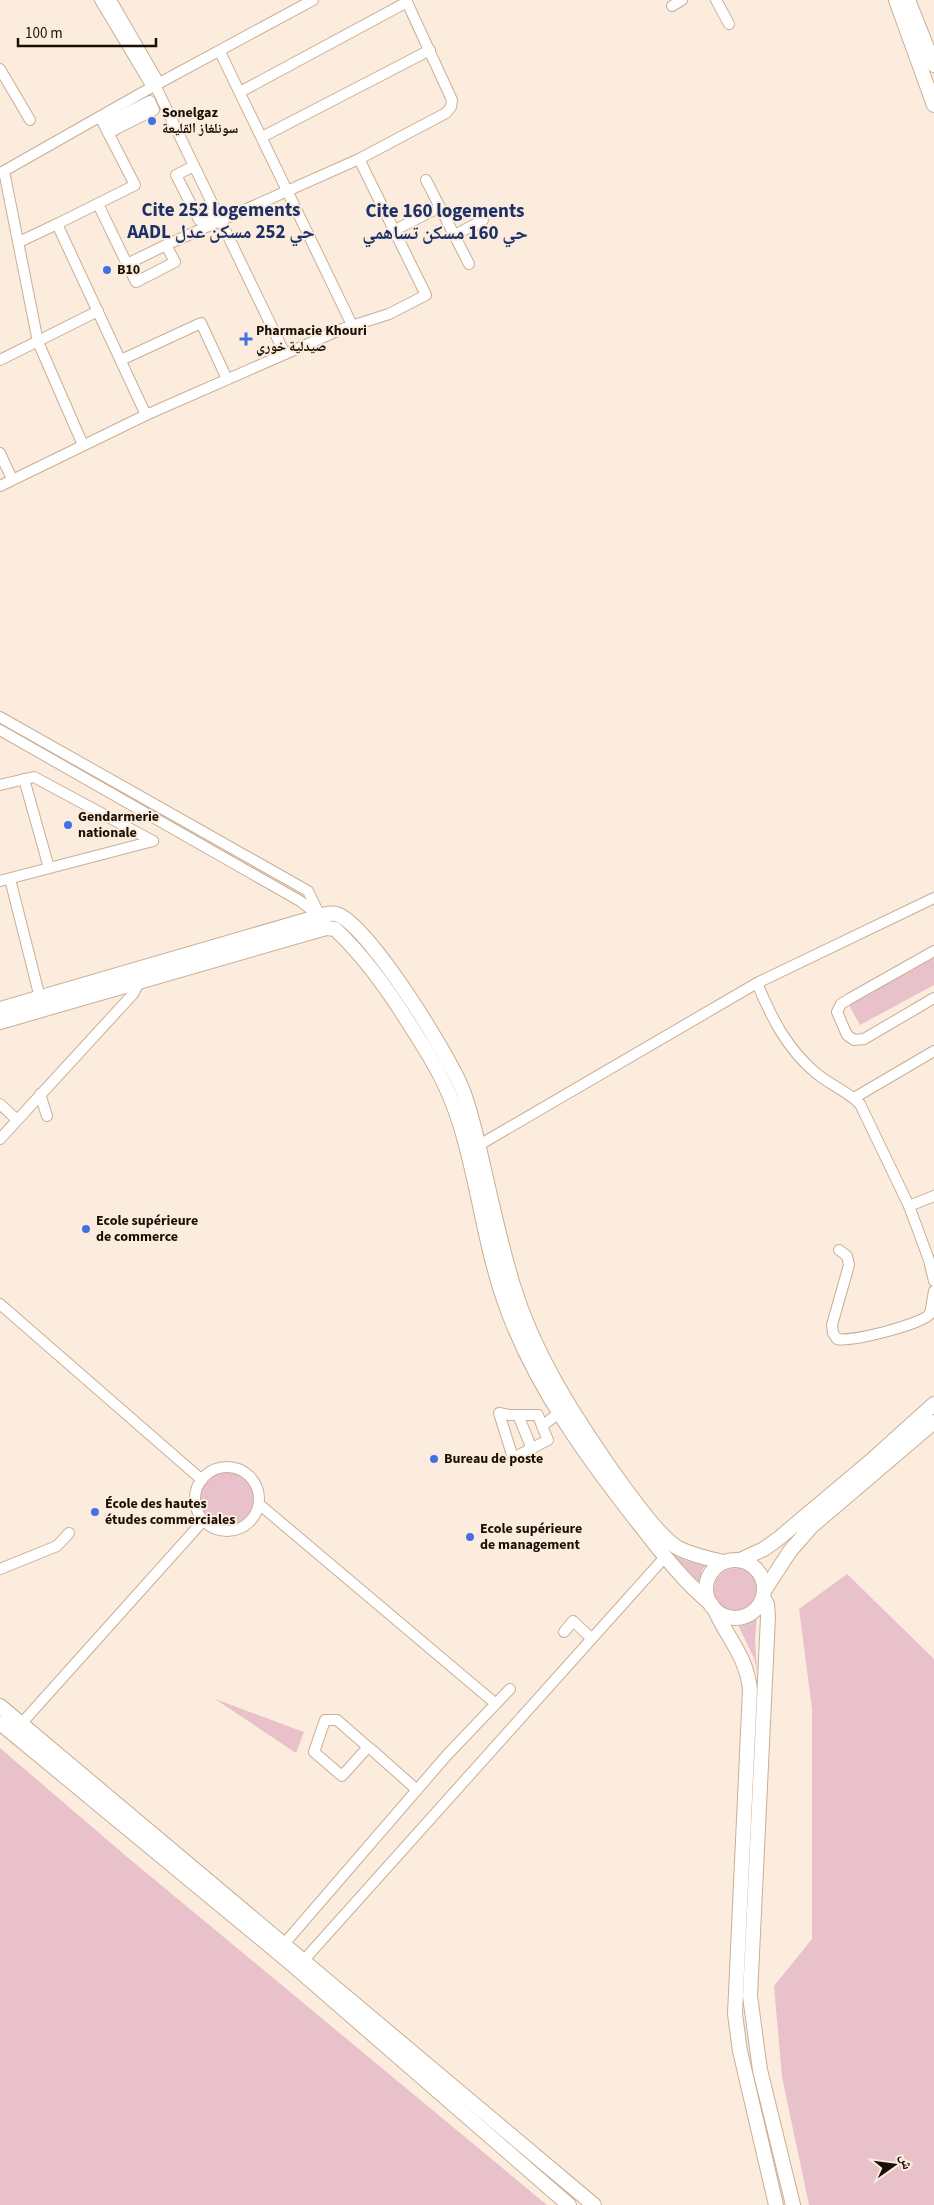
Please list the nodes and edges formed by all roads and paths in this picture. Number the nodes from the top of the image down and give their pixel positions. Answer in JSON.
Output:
{"nodes":[{"id":1,"x":100,"y":0,"type":"edge"},
{"id":2,"x":110,"y":0,"type":"edge"},
{"id":3,"x":313,"y":0,"type":"edge"},
{"id":4,"x":682,"y":0,"type":"edge"},
{"id":5,"x":716,"y":0,"type":"edge"},
{"id":6,"x":896,"y":0,"type":"edge"},
{"id":7,"x":908,"y":0,"type":"edge"},
{"id":8,"x":407,"y":1,"type":"edge"},
{"id":9,"x":672,"y":6,"type":"dead end"},
{"id":10,"x":729,"y":24,"type":"dead end"},
{"id":11,"x":430,"y":50,"type":"junction"},
{"id":12,"x":220,"y":52,"type":"junction"},
{"id":13,"x":934,"y":65,"type":"edge"},
{"id":14,"x":0,"y":69,"type":"edge"},
{"id":15,"x":155,"y":85,"type":"junction"},
{"id":16,"x":240,"y":92,"type":"junction"},
{"id":17,"x":934,"y":104,"type":"edge"},
{"id":18,"x":100,"y":117,"type":"junction"},
{"id":19,"x":30,"y":120,"type":"dead end"},
{"id":20,"x":262,"y":137,"type":"junction"},
{"id":21,"x":359,"y":159,"type":"junction"},
{"id":22,"x":194,"y":166,"type":"junction"},
{"id":23,"x":426,"y":180,"type":"dead end"},
{"id":24,"x":288,"y":192,"type":"junction"},
{"id":25,"x":98,"y":204,"type":"junction"},
{"id":26,"x":440,"y":207,"type":"junction"},
{"id":27,"x":218,"y":216,"type":"junction"},
{"id":28,"x":483,"y":220,"type":"dead end"},
{"id":29,"x":57,"y":224,"type":"junction"},
{"id":30,"x":393,"y":231,"type":"junction"},
{"id":31,"x":455,"y":235,"type":"junction"},
{"id":32,"x":19,"y":242,"type":"junction"},
{"id":33,"x":166,"y":245,"type":"junction"},
{"id":34,"x":127,"y":264,"type":"junction"},
{"id":35,"x":469,"y":264,"type":"dead end"},
{"id":36,"x":98,"y":311,"type":"junction"},
{"id":37,"x":353,"y":326,"type":"junction"},
{"id":38,"x":38,"y":342,"type":"junction"},
{"id":39,"x":285,"y":354,"type":"junction"},
{"id":40,"x":0,"y":360,"type":"edge"},
{"id":41,"x":121,"y":360,"type":"junction"},
{"id":42,"x":227,"y":379,"type":"junction"},
{"id":43,"x":146,"y":415,"type":"junction"},
{"id":44,"x":83,"y":445,"type":"junction"},
{"id":45,"x":0,"y":453,"type":"edge"},
{"id":46,"x":12,"y":480,"type":"junction"},
{"id":47,"x":0,"y":486,"type":"edge"},
{"id":48,"x":0,"y":717,"type":"edge"},
{"id":49,"x":0,"y":730,"type":"edge"},
{"id":50,"x":24,"y":779,"type":"junction"},
{"id":51,"x":0,"y":785,"type":"edge"},
{"id":52,"x":49,"y":868,"type":"junction"},
{"id":53,"x":5,"y":880,"type":"edge"},
{"id":54,"x":934,"y":898,"type":"edge"},
{"id":55,"x":323,"y":922,"type":"junction"},
{"id":56,"x":934,"y":951,"type":"edge"},
{"id":57,"x":32,"y":960,"type":"junction"},
{"id":58,"x":21,"y":963,"type":"dead end"},
{"id":59,"x":145,"y":968,"type":"junction"},
{"id":60,"x":139,"y":984,"type":"junction"},
{"id":61,"x":756,"y":984,"type":"junction"},
{"id":62,"x":40,"y":998,"type":"junction"},
{"id":63,"x":934,"y":998,"type":"edge"},
{"id":64,"x":0,"y":1010,"type":"edge"},
{"id":65,"x":0,"y":1022,"type":"edge"},
{"id":66,"x":934,"y":1051,"type":"edge"},
{"id":67,"x":40,"y":1094,"type":"junction"},
{"id":68,"x":854,"y":1098,"type":"junction"},
{"id":69,"x":0,"y":1104,"type":"edge"},
{"id":70,"x":47,"y":1116,"type":"dead end"},
{"id":71,"x":17,"y":1120,"type":"junction"},
{"id":72,"x":0,"y":1139,"type":"edge"},
{"id":73,"x":473,"y":1149,"type":"junction"},
{"id":74,"x":934,"y":1196,"type":"edge"},
{"id":75,"x":910,"y":1206,"type":"junction"},
{"id":76,"x":839,"y":1250,"type":"dead end"},
{"id":77,"x":934,"y":1281,"type":"edge"},
{"id":78,"x":934,"y":1291,"type":"edge"},
{"id":79,"x":0,"y":1304,"type":"edge"},
{"id":80,"x":934,"y":1404,"type":"edge"},
{"id":81,"x":559,"y":1413,"type":"junction"},
{"id":82,"x":518,"y":1415,"type":"junction"},
{"id":83,"x":934,"y":1422,"type":"edge"},
{"id":84,"x":542,"y":1426,"type":"junction"},
{"id":85,"x":532,"y":1449,"type":"junction"},
{"id":86,"x":202,"y":1480,"type":"junction"},
{"id":87,"x":259,"y":1504,"type":"junction"},
{"id":88,"x":203,"y":1520,"type":"junction"},
{"id":89,"x":69,"y":1533,"type":"dead end"},
{"id":90,"x":665,"y":1557,"type":"junction"},
{"id":91,"x":740,"y":1560,"type":"junction"},
{"id":92,"x":724,"y":1562,"type":"junction"},
{"id":93,"x":0,"y":1569,"type":"edge"},
{"id":94,"x":764,"y":1594,"type":"junction"},
{"id":95,"x":712,"y":1606,"type":"junction"},
{"id":96,"x":564,"y":1632,"type":"dead end"},
{"id":97,"x":591,"y":1638,"type":"junction"},
{"id":98,"x":510,"y":1689,"type":"dead end"},
{"id":99,"x":496,"y":1704,"type":"junction"},
{"id":100,"x":0,"y":1706,"type":"edge"},
{"id":101,"x":0,"y":1723,"type":"edge"},
{"id":102,"x":21,"y":1724,"type":"junction"},
{"id":103,"x":368,"y":1747,"type":"junction"},
{"id":104,"x":417,"y":1790,"type":"junction"},
{"id":105,"x":284,"y":1944,"type":"junction"},
{"id":106,"x":287,"y":1960,"type":"junction"},
{"id":107,"x":304,"y":1960,"type":"junction"},
{"id":108,"x":569,"y":2205,"type":"edge"},
{"id":109,"x":594,"y":2205,"type":"edge"},
{"id":110,"x":776,"y":2205,"type":"edge"},
{"id":111,"x":793,"y":2205,"type":"edge"}],
"edges":[{"from":1,"to":15,"type":"street"},
{"from":2,"to":15,"type":"street"},
{"from":3,"to":12,"type":"street"},
{"from":4,"to":9,"type":"street"},
{"from":5,"to":10,"type":"street"},
{"from":6,"to":17,"type":"main road"},
{"from":7,"to":13,"type":"main road"},
{"from":8,"to":11,"type":"street"},
{"from":8,"to":16,"type":"street"},
{"from":11,"to":20,"type":"street"},
{"from":11,"to":21,"type":"street"},
{"from":12,"to":15,"type":"street"},
{"from":12,"to":16,"type":"street"},
{"from":14,"to":19,"type":"street"},
{"from":15,"to":18,"type":"street"},
{"from":15,"to":22,"type":"street"},
{"from":16,"to":20,"type":"street"},
{"from":18,"to":25,"type":"street"},
{"from":18,"to":32,"type":"street"},
{"from":20,"to":24,"type":"street"},
{"from":21,"to":24,"type":"street"},
{"from":21,"to":30,"type":"street"},
{"from":22,"to":27,"type":"street"},
{"from":22,"to":27,"type":"street"},
{"from":23,"to":26,"type":"street"},
{"from":24,"to":27,"type":"street"},
{"from":24,"to":37,"type":"street"},
{"from":25,"to":29,"type":"street"},
{"from":25,"to":34,"type":"street"},
{"from":26,"to":30,"type":"street"},
{"from":26,"to":31,"type":"street"},
{"from":27,"to":33,"type":"street"},
{"from":27,"to":39,"type":"street"},
{"from":28,"to":31,"type":"street"},
{"from":29,"to":32,"type":"street"},
{"from":29,"to":36,"type":"street"},
{"from":30,"to":37,"type":"street"},
{"from":31,"to":35,"type":"street"},
{"from":32,"to":38,"type":"street"},
{"from":33,"to":34,"type":"street"},
{"from":33,"to":34,"type":"street"},
{"from":36,"to":38,"type":"street"},
{"from":36,"to":41,"type":"street"},
{"from":37,"to":39,"type":"street"},
{"from":38,"to":40,"type":"street"},
{"from":38,"to":44,"type":"street"},
{"from":39,"to":42,"type":"street"},
{"from":41,"to":42,"type":"street"},
{"from":41,"to":43,"type":"street"},
{"from":42,"to":43,"type":"street"},
{"from":43,"to":44,"type":"street"},
{"from":44,"to":46,"type":"street"},
{"from":45,"to":46,"type":"street"},
{"from":46,"to":47,"type":"street"},
{"from":48,"to":55,"type":"street"},
{"from":49,"to":55,"type":"street"},
{"from":50,"to":51,"type":"street"},
{"from":50,"to":52,"type":"street"},
{"from":50,"to":52,"type":"street"},
{"from":52,"to":53,"type":"street"},
{"from":53,"to":57,"type":"street"},
{"from":54,"to":61,"type":"street"},
{"from":55,"to":59,"type":"main road"},
{"from":55,"to":60,"type":"main road"},
{"from":55,"to":73,"type":"main road"},
{"from":56,"to":63,"type":"street"},
{"from":57,"to":58,"type":"street"},
{"from":57,"to":62,"type":"street"},
{"from":59,"to":60,"type":"street"},
{"from":59,"to":62,"type":"main road"},
{"from":60,"to":65,"type":"main road"},
{"from":60,"to":67,"type":"street"},
{"from":61,"to":68,"type":"street"},
{"from":61,"to":73,"type":"street"},
{"from":62,"to":64,"type":"main road"},
{"from":66,"to":68,"type":"street"},
{"from":67,"to":70,"type":"street"},
{"from":67,"to":71,"type":"street"},
{"from":68,"to":75,"type":"street"},
{"from":69,"to":71,"type":"street"},
{"from":71,"to":72,"type":"street"},
{"from":73,"to":81,"type":"main road"},
{"from":73,"to":92,"type":"main road"},
{"from":74,"to":75,"type":"street"},
{"from":75,"to":77,"type":"street"},
{"from":76,"to":78,"type":"street"},
{"from":79,"to":86,"type":"street"},
{"from":80,"to":91,"type":"main road"},
{"from":81,"to":84,"type":"street"},
{"from":81,"to":90,"type":"main road"},
{"from":82,"to":84,"type":"street"},
{"from":82,"to":85,"type":"street"},
{"from":82,"to":85,"type":"street"},
{"from":83,"to":94,"type":"main road"},
{"from":84,"to":85,"type":"street"},
{"from":86,"to":87,"type":"street"},
{"from":86,"to":88,"type":"street"},
{"from":87,"to":88,"type":"street"},
{"from":87,"to":99,"type":"street"},
{"from":88,"to":102,"type":"street"},
{"from":89,"to":93,"type":"street"},
{"from":90,"to":95,"type":"main road"},
{"from":90,"to":97,"type":"street"},
{"from":91,"to":92,"type":"main road"},
{"from":91,"to":94,"type":"main road"},
{"from":92,"to":95,"type":"main road"},
{"from":94,"to":95,"type":"main road"},
{"from":94,"to":111,"type":"main road"},
{"from":95,"to":110,"type":"main road"},
{"from":96,"to":97,"type":"street"},
{"from":97,"to":107,"type":"street"},
{"from":98,"to":99,"type":"street"},
{"from":99,"to":104,"type":"street"},
{"from":100,"to":102,"type":"main road"},
{"from":101,"to":106,"type":"main road"},
{"from":102,"to":105,"type":"main road"},
{"from":103,"to":103,"type":"street"},
{"from":103,"to":104,"type":"street"},
{"from":104,"to":105,"type":"street"},
{"from":105,"to":107,"type":"main road"},
{"from":106,"to":107,"type":"street"},
{"from":106,"to":108,"type":"main road"},
{"from":107,"to":109,"type":"main road"}]}
